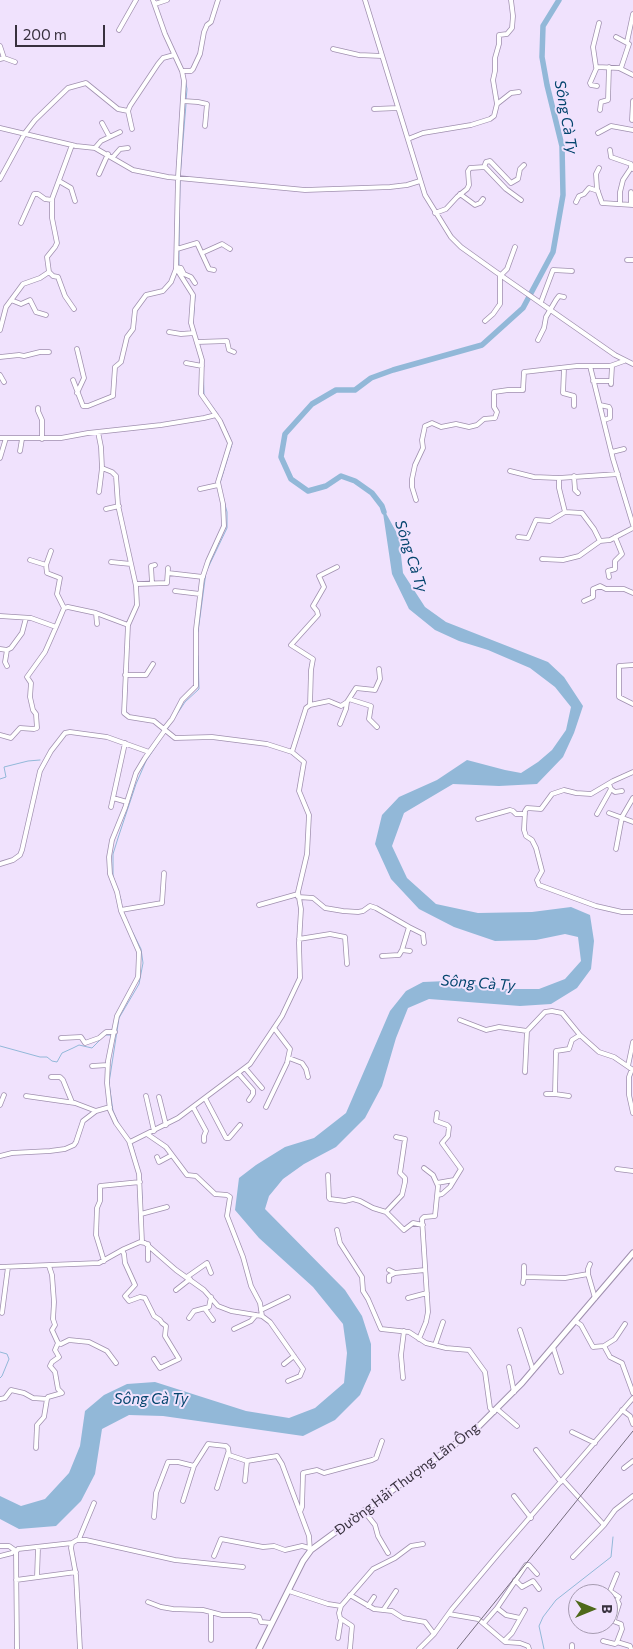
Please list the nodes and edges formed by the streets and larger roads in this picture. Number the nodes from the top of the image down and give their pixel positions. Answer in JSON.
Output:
{"nodes":[{"id":1,"x":136,"y":0,"type":"edge"},
{"id":2,"x":167,"y":0,"type":"edge"},
{"id":3,"x":218,"y":0,"type":"edge"},
{"id":4,"x":365,"y":0,"type":"edge"},
{"id":5,"x":510,"y":0,"type":"edge"},
{"id":6,"x":156,"y":3,"type":"edge"},
{"id":7,"x":633,"y":14,"type":"edge"},
{"id":8,"x":599,"y":23,"type":"dead end"},
{"id":9,"x":119,"y":30,"type":"dead end"},
{"id":10,"x":616,"y":37,"type":"dead end"},
{"id":11,"x":627,"y":42,"type":"junction"},
{"id":12,"x":0,"y":46,"type":"edge"},
{"id":13,"x":334,"y":49,"type":"dead end"},
{"id":14,"x":174,"y":55,"type":"junction"},
{"id":15,"x":382,"y":56,"type":"junction"},
{"id":16,"x":2,"y":58,"type":"edge"},
{"id":17,"x":15,"y":62,"type":"dead end"},
{"id":18,"x":596,"y":67,"type":"junction"},
{"id":19,"x":609,"y":67,"type":"junction"},
{"id":20,"x":620,"y":68,"type":"junction"},
{"id":21,"x":183,"y":71,"type":"junction"},
{"id":22,"x":633,"y":75,"type":"edge"},
{"id":23,"x":596,"y":86,"type":"dead end"},
{"id":24,"x":519,"y":92,"type":"dead end"},
{"id":25,"x":184,"y":101,"type":"junction"},
{"id":26,"x":633,"y":101,"type":"edge"},
{"id":27,"x":497,"y":104,"type":"junction"},
{"id":28,"x":398,"y":108,"type":"junction"},
{"id":29,"x":374,"y":109,"type":"dead end"},
{"id":30,"x":600,"y":110,"type":"dead end"},
{"id":31,"x":128,"y":111,"type":"junction"},
{"id":32,"x":632,"y":120,"type":"dead end"},
{"id":33,"x":102,"y":123,"type":"dead end"},
{"id":34,"x":205,"y":126,"type":"dead end"},
{"id":35,"x":0,"y":128,"type":"edge"},
{"id":36,"x":132,"y":129,"type":"dead end"},
{"id":37,"x":633,"y":130,"type":"edge"},
{"id":38,"x":120,"y":132,"type":"dead end"},
{"id":39,"x":25,"y":133,"type":"junction"},
{"id":40,"x":598,"y":133,"type":"dead end"},
{"id":41,"x":109,"y":136,"type":"junction"},
{"id":42,"x":408,"y":139,"type":"junction"},
{"id":43,"x":72,"y":145,"type":"junction"},
{"id":44,"x":95,"y":148,"type":"junction"},
{"id":45,"x":128,"y":148,"type":"dead end"},
{"id":46,"x":610,"y":150,"type":"dead end"},
{"id":47,"x":108,"y":154,"type":"junction"},
{"id":48,"x":113,"y":157,"type":"junction"},
{"id":49,"x":524,"y":164,"type":"dead end"},
{"id":50,"x":484,"y":167,"type":"junction"},
{"id":51,"x":599,"y":168,"type":"dead end"},
{"id":52,"x":632,"y":168,"type":"edge"},
{"id":53,"x":99,"y":174,"type":"dead end"},
{"id":54,"x":180,"y":178,"type":"junction"},
{"id":55,"x":0,"y":179,"type":"edge"},
{"id":56,"x":59,"y":180,"type":"junction"},
{"id":57,"x":420,"y":181,"type":"junction"},
{"id":58,"x":598,"y":191,"type":"junction"},
{"id":59,"x":631,"y":192,"type":"dead end"},
{"id":60,"x":460,"y":194,"type":"junction"},
{"id":61,"x":483,"y":199,"type":"dead end"},
{"id":62,"x":52,"y":200,"type":"junction"},
{"id":63,"x":521,"y":200,"type":"dead end"},
{"id":64,"x":75,"y":202,"type":"dead end"},
{"id":65,"x":576,"y":202,"type":"dead end"},
{"id":66,"x":620,"y":203,"type":"junction"},
{"id":67,"x":632,"y":205,"type":"edge"},
{"id":68,"x":435,"y":213,"type":"junction"},
{"id":69,"x":21,"y":223,"type":"dead end"},
{"id":70,"x":515,"y":247,"type":"dead end"},
{"id":71,"x":176,"y":249,"type":"junction"},
{"id":72,"x":230,"y":249,"type":"dead end"},
{"id":73,"x":202,"y":253,"type":"junction"},
{"id":74,"x":627,"y":260,"type":"dead end"},
{"id":75,"x":633,"y":260,"type":"edge"},
{"id":76,"x":177,"y":267,"type":"junction"},
{"id":77,"x":214,"y":270,"type":"dead end"},
{"id":78,"x":49,"y":272,"type":"junction"},
{"id":79,"x":572,"y":272,"type":"dead end"},
{"id":80,"x":501,"y":275,"type":"junction"},
{"id":81,"x":195,"y":283,"type":"dead end"},
{"id":82,"x":564,"y":297,"type":"dead end"},
{"id":83,"x":11,"y":300,"type":"junction"},
{"id":84,"x":540,"y":302,"type":"junction"},
{"id":85,"x":74,"y":309,"type":"dead end"},
{"id":86,"x":550,"y":309,"type":"junction"},
{"id":87,"x":46,"y":314,"type":"dead end"},
{"id":88,"x":484,"y":321,"type":"dead end"},
{"id":89,"x":0,"y":330,"type":"edge"},
{"id":90,"x":169,"y":332,"type":"dead end"},
{"id":91,"x":194,"y":333,"type":"junction"},
{"id":92,"x":538,"y":340,"type":"dead end"},
{"id":93,"x":198,"y":342,"type":"junction"},
{"id":94,"x":78,"y":349,"type":"dead end"},
{"id":95,"x":49,"y":352,"type":"dead end"},
{"id":96,"x":234,"y":352,"type":"dead end"},
{"id":97,"x":0,"y":357,"type":"edge"},
{"id":98,"x":624,"y":361,"type":"junction"},
{"id":99,"x":186,"y":363,"type":"dead end"},
{"id":100,"x":633,"y":364,"type":"edge"},
{"id":101,"x":202,"y":366,"type":"junction"},
{"id":102,"x":590,"y":366,"type":"junction"},
{"id":103,"x":612,"y":366,"type":"junction"},
{"id":104,"x":564,"y":368,"type":"junction"},
{"id":105,"x":0,"y":375,"type":"edge"},
{"id":106,"x":73,"y":380,"type":"dead end"},
{"id":107,"x":594,"y":381,"type":"junction"},
{"id":108,"x":4,"y":382,"type":"dead end"},
{"id":109,"x":77,"y":392,"type":"junction"},
{"id":110,"x":574,"y":406,"type":"dead end"},
{"id":111,"x":600,"y":406,"type":"junction"},
{"id":112,"x":38,"y":408,"type":"dead end"},
{"id":113,"x":216,"y":414,"type":"junction"},
{"id":114,"x":604,"y":420,"type":"junction"},
{"id":115,"x":98,"y":432,"type":"junction"},
{"id":116,"x":0,"y":438,"type":"edge"},
{"id":117,"x":6,"y":438,"type":"junction"},
{"id":118,"x":22,"y":439,"type":"junction"},
{"id":119,"x":42,"y":439,"type":"junction"},
{"id":120,"x":624,"y":448,"type":"dead end"},
{"id":121,"x":20,"y":451,"type":"dead end"},
{"id":122,"x":612,"y":452,"type":"junction"},
{"id":123,"x":0,"y":458,"type":"edge"},
{"id":124,"x":102,"y":468,"type":"junction"},
{"id":125,"x":510,"y":471,"type":"dead end"},
{"id":126,"x":618,"y":474,"type":"junction"},
{"id":127,"x":574,"y":476,"type":"junction"},
{"id":128,"x":559,"y":478,"type":"junction"},
{"id":129,"x":218,"y":485,"type":"junction"},
{"id":130,"x":200,"y":489,"type":"dead end"},
{"id":131,"x":99,"y":492,"type":"dead end"},
{"id":132,"x":578,"y":493,"type":"dead end"},
{"id":133,"x":416,"y":500,"type":"dead end"},
{"id":134,"x":119,"y":506,"type":"junction"},
{"id":135,"x":106,"y":509,"type":"dead end"},
{"id":136,"x":565,"y":512,"type":"junction"},
{"id":137,"x":633,"y":526,"type":"edge"},
{"id":138,"x":518,"y":537,"type":"dead end"},
{"id":139,"x":615,"y":537,"type":"junction"},
{"id":140,"x":600,"y":541,"type":"junction"},
{"id":141,"x":51,"y":551,"type":"dead end"},
{"id":142,"x":542,"y":559,"type":"dead end"},
{"id":143,"x":30,"y":560,"type":"dead end"},
{"id":144,"x":111,"y":562,"type":"dead end"},
{"id":145,"x":131,"y":564,"type":"junction"},
{"id":146,"x":46,"y":565,"type":"junction"},
{"id":147,"x":156,"y":565,"type":"dead end"},
{"id":148,"x":337,"y":567,"type":"dead end"},
{"id":149,"x":168,"y":568,"type":"dead end"},
{"id":150,"x":168,"y":573,"type":"junction"},
{"id":151,"x":202,"y":576,"type":"junction"},
{"id":152,"x":609,"y":577,"type":"dead end"},
{"id":153,"x":152,"y":582,"type":"junction"},
{"id":154,"x":136,"y":584,"type":"junction"},
{"id":155,"x":175,"y":591,"type":"dead end"},
{"id":156,"x":633,"y":593,"type":"edge"},
{"id":157,"x":200,"y":594,"type":"junction"},
{"id":158,"x":584,"y":601,"type":"dead end"},
{"id":159,"x":64,"y":608,"type":"junction"},
{"id":160,"x":96,"y":613,"type":"junction"},
{"id":161,"x":0,"y":616,"type":"edge"},
{"id":162,"x":26,"y":618,"type":"junction"},
{"id":163,"x":97,"y":624,"type":"dead end"},
{"id":164,"x":128,"y":625,"type":"junction"},
{"id":165,"x":56,"y":627,"type":"junction"},
{"id":166,"x":0,"y":649,"type":"edge"},
{"id":167,"x":7,"y":650,"type":"junction"},
{"id":168,"x":153,"y":664,"type":"dead end"},
{"id":169,"x":633,"y":665,"type":"edge"},
{"id":170,"x":7,"y":666,"type":"dead end"},
{"id":171,"x":379,"y":669,"type":"dead end"},
{"id":172,"x":125,"y":675,"type":"junction"},
{"id":173,"x":348,"y":700,"type":"junction"},
{"id":174,"x":310,"y":704,"type":"junction"},
{"id":175,"x":633,"y":704,"type":"edge"},
{"id":176,"x":340,"y":724,"type":"dead end"},
{"id":177,"x":377,"y":727,"type":"dead end"},
{"id":178,"x":164,"y":730,"type":"junction"},
{"id":179,"x":0,"y":735,"type":"edge"},
{"id":180,"x":125,"y":743,"type":"junction"},
{"id":181,"x":149,"y":752,"type":"junction"},
{"id":182,"x":292,"y":752,"type":"junction"},
{"id":183,"x":633,"y":772,"type":"edge"},
{"id":184,"x":609,"y":784,"type":"junction"},
{"id":185,"x":611,"y":789,"type":"junction"},
{"id":186,"x":622,"y":791,"type":"dead end"},
{"id":187,"x":113,"y":798,"type":"junction"},
{"id":188,"x":633,"y":798,"type":"edge"},
{"id":189,"x":127,"y":802,"type":"junction"},
{"id":190,"x":111,"y":807,"type":"dead end"},
{"id":191,"x":609,"y":813,"type":"dead end"},
{"id":192,"x":525,"y":814,"type":"junction"},
{"id":193,"x":597,"y":814,"type":"dead end"},
{"id":194,"x":622,"y":817,"type":"junction"},
{"id":195,"x":478,"y":820,"type":"dead end"},
{"id":196,"x":633,"y":822,"type":"edge"},
{"id":197,"x":616,"y":849,"type":"dead end"},
{"id":198,"x":0,"y":864,"type":"edge"},
{"id":199,"x":164,"y":873,"type":"dead end"},
{"id":200,"x":298,"y":896,"type":"junction"},
{"id":201,"x":259,"y":905,"type":"dead end"},
{"id":202,"x":123,"y":909,"type":"junction"},
{"id":203,"x":633,"y":912,"type":"edge"},
{"id":204,"x":409,"y":927,"type":"junction"},
{"id":205,"x":299,"y":939,"type":"junction"},
{"id":206,"x":424,"y":943,"type":"dead end"},
{"id":207,"x":402,"y":950,"type":"junction"},
{"id":208,"x":410,"y":951,"type":"dead end"},
{"id":209,"x":382,"y":956,"type":"dead end"},
{"id":210,"x":347,"y":964,"type":"dead end"},
{"id":211,"x":460,"y":1020,"type":"dead end"},
{"id":212,"x":274,"y":1028,"type":"junction"},
{"id":213,"x":527,"y":1031,"type":"junction"},
{"id":214,"x":115,"y":1032,"type":"junction"},
{"id":215,"x":580,"y":1035,"type":"junction"},
{"id":216,"x":61,"y":1038,"type":"dead end"},
{"id":217,"x":633,"y":1042,"type":"edge"},
{"id":218,"x":289,"y":1058,"type":"junction"},
{"id":219,"x":92,"y":1066,"type":"dead end"},
{"id":220,"x":108,"y":1066,"type":"junction"},
{"id":221,"x":628,"y":1066,"type":"junction"},
{"id":222,"x":244,"y":1068,"type":"junction"},
{"id":223,"x":632,"y":1069,"type":"edge"},
{"id":224,"x":525,"y":1072,"type":"dead end"},
{"id":225,"x":238,"y":1073,"type":"junction"},
{"id":226,"x":51,"y":1077,"type":"dead end"},
{"id":227,"x":308,"y":1077,"type":"dead end"},
{"id":228,"x":262,"y":1088,"type":"dead end"},
{"id":229,"x":546,"y":1094,"type":"dead end"},
{"id":230,"x":554,"y":1094,"type":"junction"},
{"id":231,"x":4,"y":1095,"type":"dead end"},
{"id":232,"x":26,"y":1096,"type":"dead end"},
{"id":233,"x":146,"y":1096,"type":"dead end"},
{"id":234,"x":570,"y":1096,"type":"dead end"},
{"id":235,"x":159,"y":1097,"type":"dead end"},
{"id":236,"x":205,"y":1098,"type":"junction"},
{"id":237,"x":248,"y":1100,"type":"dead end"},
{"id":238,"x":72,"y":1102,"type":"junction"},
{"id":239,"x":0,"y":1105,"type":"edge"},
{"id":240,"x":110,"y":1106,"type":"junction"},
{"id":241,"x":193,"y":1107,"type":"junction"},
{"id":242,"x":266,"y":1107,"type":"dead end"},
{"id":243,"x":96,"y":1111,"type":"junction"},
{"id":244,"x":437,"y":1113,"type":"dead end"},
{"id":245,"x":633,"y":1113,"type":"edge"},
{"id":246,"x":166,"y":1125,"type":"junction"},
{"id":247,"x":240,"y":1125,"type":"dead end"},
{"id":248,"x":154,"y":1131,"type":"junction"},
{"id":249,"x":147,"y":1134,"type":"junction"},
{"id":250,"x":396,"y":1137,"type":"dead end"},
{"id":251,"x":131,"y":1141,"type":"junction"},
{"id":252,"x":204,"y":1141,"type":"dead end"},
{"id":253,"x":172,"y":1155,"type":"junction"},
{"id":254,"x":0,"y":1156,"type":"edge"},
{"id":255,"x":157,"y":1157,"type":"dead end"},
{"id":256,"x":424,"y":1168,"type":"dead end"},
{"id":257,"x":617,"y":1169,"type":"dead end"},
{"id":258,"x":633,"y":1171,"type":"edge"},
{"id":259,"x":328,"y":1175,"type":"dead end"},
{"id":260,"x":454,"y":1180,"type":"junction"},
{"id":261,"x":140,"y":1182,"type":"junction"},
{"id":262,"x":437,"y":1182,"type":"junction"},
{"id":263,"x":438,"y":1195,"type":"junction"},
{"id":264,"x":167,"y":1207,"type":"dead end"},
{"id":265,"x":386,"y":1212,"type":"junction"},
{"id":266,"x":141,"y":1214,"type":"junction"},
{"id":267,"x":422,"y":1225,"type":"junction"},
{"id":268,"x":337,"y":1230,"type":"dead end"},
{"id":269,"x":142,"y":1242,"type":"junction"},
{"id":270,"x":148,"y":1244,"type":"junction"},
{"id":271,"x":122,"y":1250,"type":"junction"},
{"id":272,"x":633,"y":1253,"type":"edge"},
{"id":273,"x":148,"y":1260,"type":"dead end"},
{"id":274,"x":104,"y":1261,"type":"junction"},
{"id":275,"x":590,"y":1264,"type":"dead end"},
{"id":276,"x":50,"y":1266,"type":"junction"},
{"id":277,"x":524,"y":1266,"type":"dead end"},
{"id":278,"x":0,"y":1267,"type":"edge"},
{"id":279,"x":8,"y":1267,"type":"junction"},
{"id":280,"x":389,"y":1270,"type":"dead end"},
{"id":281,"x":425,"y":1270,"type":"junction"},
{"id":282,"x":211,"y":1273,"type":"dead end"},
{"id":283,"x":395,"y":1273,"type":"junction"},
{"id":284,"x":588,"y":1274,"type":"junction"},
{"id":285,"x":524,"y":1277,"type":"junction"},
{"id":286,"x":189,"y":1278,"type":"junction"},
{"id":287,"x":389,"y":1281,"type":"dead end"},
{"id":288,"x":523,"y":1283,"type":"dead end"},
{"id":289,"x":176,"y":1290,"type":"dead end"},
{"id":290,"x":427,"y":1293,"type":"junction"},
{"id":291,"x":211,"y":1297,"type":"junction"},
{"id":292,"x":288,"y":1297,"type":"dead end"},
{"id":293,"x":408,"y":1298,"type":"dead end"},
{"id":294,"x":595,"y":1298,"type":"junction"},
{"id":295,"x":205,"y":1309,"type":"junction"},
{"id":296,"x":261,"y":1310,"type":"junction"},
{"id":297,"x":2,"y":1313,"type":"dead end"},
{"id":298,"x":256,"y":1315,"type":"junction"},
{"id":299,"x":262,"y":1316,"type":"junction"},
{"id":300,"x":189,"y":1318,"type":"dead end"},
{"id":301,"x":214,"y":1320,"type":"dead end"},
{"id":302,"x":575,"y":1321,"type":"junction"},
{"id":303,"x":443,"y":1322,"type":"dead end"},
{"id":304,"x":625,"y":1324,"type":"dead end"},
{"id":305,"x":234,"y":1329,"type":"dead end"},
{"id":306,"x":520,"y":1330,"type":"dead end"},
{"id":307,"x":404,"y":1331,"type":"junction"},
{"id":308,"x":419,"y":1339,"type":"junction"},
{"id":309,"x":58,"y":1343,"type":"junction"},
{"id":310,"x":435,"y":1345,"type":"junction"},
{"id":311,"x":604,"y":1346,"type":"junction"},
{"id":312,"x":553,"y":1347,"type":"junction"},
{"id":313,"x":294,"y":1356,"type":"junction"},
{"id":314,"x":154,"y":1359,"type":"dead end"},
{"id":315,"x":116,"y":1364,"type":"dead end"},
{"id":316,"x":284,"y":1364,"type":"dead end"},
{"id":317,"x":509,"y":1367,"type":"dead end"},
{"id":318,"x":533,"y":1370,"type":"junction"},
{"id":319,"x":561,"y":1372,"type":"dead end"},
{"id":320,"x":403,"y":1378,"type":"dead end"},
{"id":321,"x":288,"y":1381,"type":"dead end"},
{"id":322,"x":514,"y":1392,"type":"junction"},
{"id":323,"x":633,"y":1392,"type":"edge"},
{"id":324,"x":633,"y":1398,"type":"edge"},
{"id":325,"x":0,"y":1399,"type":"edge"},
{"id":326,"x":47,"y":1399,"type":"junction"},
{"id":327,"x":496,"y":1410,"type":"junction"},
{"id":328,"x":622,"y":1410,"type":"junction"},
{"id":329,"x":633,"y":1424,"type":"edge"},
{"id":330,"x":517,"y":1426,"type":"dead end"},
{"id":331,"x":572,"y":1432,"type":"dead end"},
{"id":332,"x":382,"y":1441,"type":"dead end"},
{"id":333,"x":594,"y":1444,"type":"junction"},
{"id":334,"x":36,"y":1448,"type":"dead end"},
{"id":335,"x":536,"y":1450,"type":"dead end"},
{"id":336,"x":228,"y":1453,"type":"junction"},
{"id":337,"x":247,"y":1461,"type":"junction"},
{"id":338,"x":633,"y":1461,"type":"edge"},
{"id":339,"x":194,"y":1466,"type":"junction"},
{"id":340,"x":624,"y":1468,"type":"dead end"},
{"id":341,"x":246,"y":1481,"type":"dead end"},
{"id":342,"x":562,"y":1481,"type":"junction"},
{"id":343,"x":217,"y":1488,"type":"dead end"},
{"id":344,"x":514,"y":1496,"type":"dead end"},
{"id":345,"x":633,"y":1496,"type":"edge"},
{"id":346,"x":183,"y":1501,"type":"dead end"},
{"id":347,"x":94,"y":1503,"type":"dead end"},
{"id":348,"x":364,"y":1511,"type":"junction"},
{"id":349,"x":300,"y":1512,"type":"junction"},
{"id":350,"x":154,"y":1517,"type":"dead end"},
{"id":351,"x":531,"y":1518,"type":"junction"},
{"id":352,"x":604,"y":1525,"type":"junction"},
{"id":353,"x":79,"y":1540,"type":"junction"},
{"id":354,"x":72,"y":1543,"type":"junction"},
{"id":355,"x":423,"y":1544,"type":"dead end"},
{"id":356,"x":0,"y":1546,"type":"edge"},
{"id":357,"x":38,"y":1548,"type":"junction"},
{"id":358,"x":309,"y":1550,"type":"junction"},
{"id":359,"x":15,"y":1551,"type":"junction"},
{"id":360,"x":388,"y":1553,"type":"dead end"},
{"id":361,"x":0,"y":1556,"type":"edge"},
{"id":362,"x":214,"y":1556,"type":"dead end"},
{"id":363,"x":573,"y":1557,"type":"dead end"},
{"id":364,"x":244,"y":1568,"type":"dead end"},
{"id":365,"x":76,"y":1572,"type":"junction"},
{"id":366,"x":536,"y":1574,"type":"dead end"},
{"id":367,"x":617,"y":1574,"type":"dead end"},
{"id":368,"x":38,"y":1577,"type":"junction"},
{"id":369,"x":16,"y":1580,"type":"junction"},
{"id":370,"x":515,"y":1580,"type":"junction"},
{"id":371,"x":613,"y":1584,"type":"edge"},
{"id":372,"x":539,"y":1588,"type":"dead end"},
{"id":373,"x":289,"y":1591,"type":"junction"},
{"id":374,"x":396,"y":1591,"type":"dead end"},
{"id":375,"x":350,"y":1595,"type":"junction"},
{"id":376,"x":374,"y":1598,"type":"dead end"},
{"id":377,"x":148,"y":1602,"type":"dead end"},
{"id":378,"x":341,"y":1606,"type":"junction"},
{"id":379,"x":368,"y":1606,"type":"junction"},
{"id":380,"x":496,"y":1608,"type":"junction"},
{"id":381,"x":384,"y":1609,"type":"junction"},
{"id":382,"x":525,"y":1610,"type":"dead end"},
{"id":383,"x":211,"y":1612,"type":"junction"},
{"id":384,"x":449,"y":1614,"type":"junction"},
{"id":385,"x":520,"y":1618,"type":"junction"},
{"id":386,"x":341,"y":1619,"type":"junction"},
{"id":387,"x":618,"y":1622,"type":"edge"},
{"id":388,"x":272,"y":1623,"type":"junction"},
{"id":389,"x":484,"y":1623,"type":"junction"},
{"id":390,"x":434,"y":1634,"type":"junction"},
{"id":391,"x":338,"y":1638,"type":"dead end"},
{"id":392,"x":211,"y":1640,"type":"dead end"},
{"id":393,"x":504,"y":1641,"type":"junction"},
{"id":394,"x":603,"y":1641,"type":"dead end"},
{"id":395,"x":618,"y":1642,"type":"junction"},
{"id":396,"x":632,"y":1647,"type":"edge"},
{"id":397,"x":17,"y":1649,"type":"edge"},
{"id":398,"x":80,"y":1649,"type":"edge"},
{"id":399,"x":259,"y":1649,"type":"edge"},
{"id":400,"x":350,"y":1649,"type":"edge"},
{"id":401,"x":419,"y":1649,"type":"edge"},
{"id":402,"x":529,"y":1649,"type":"edge"}],
"edges":[{"from":1,"to":9,"type":"street"},
{"from":2,"to":6,"type":"street"},
{"from":3,"to":21,"type":"street"},
{"from":4,"to":15,"type":"street"},
{"from":5,"to":27,"type":"street"},
{"from":6,"to":14,"type":"street"},
{"from":7,"to":11,"type":"street"},
{"from":8,"to":18,"type":"street"},
{"from":10,"to":11,"type":"street"},
{"from":11,"to":20,"type":"street"},
{"from":12,"to":16,"type":"street"},
{"from":13,"to":15,"type":"street"},
{"from":14,"to":21,"type":"street"},
{"from":14,"to":31,"type":"street"},
{"from":15,"to":28,"type":"street"},
{"from":16,"to":17,"type":"street"},
{"from":18,"to":19,"type":"street"},
{"from":18,"to":23,"type":"street"},
{"from":19,"to":20,"type":"street"},
{"from":19,"to":30,"type":"street"},
{"from":20,"to":22,"type":"street"},
{"from":21,"to":25,"type":"street"},
{"from":24,"to":27,"type":"street"},
{"from":25,"to":34,"type":"street"},
{"from":25,"to":54,"type":"street"},
{"from":26,"to":32,"type":"street"},
{"from":27,"to":42,"type":"street"},
{"from":28,"to":29,"type":"street"},
{"from":28,"to":42,"type":"street"},
{"from":31,"to":36,"type":"street"},
{"from":31,"to":39,"type":"street"},
{"from":33,"to":41,"type":"street"},
{"from":35,"to":39,"type":"street"},
{"from":37,"to":40,"type":"street"},
{"from":38,"to":41,"type":"street"},
{"from":39,"to":43,"type":"street"},
{"from":39,"to":55,"type":"street"},
{"from":41,"to":44,"type":"street"},
{"from":42,"to":57,"type":"street"},
{"from":43,"to":44,"type":"street"},
{"from":43,"to":56,"type":"street"},
{"from":44,"to":47,"type":"street"},
{"from":45,"to":48,"type":"street"},
{"from":46,"to":52,"type":"street"},
{"from":47,"to":48,"type":"street"},
{"from":47,"to":53,"type":"street"},
{"from":48,"to":54,"type":"street"},
{"from":49,"to":50,"type":"street"},
{"from":50,"to":60,"type":"street"},
{"from":50,"to":63,"type":"street"},
{"from":51,"to":58,"type":"street"},
{"from":52,"to":66,"type":"street"},
{"from":54,"to":57,"type":"street"},
{"from":54,"to":71,"type":"street"},
{"from":56,"to":62,"type":"street"},
{"from":56,"to":64,"type":"street"},
{"from":57,"to":68,"type":"street"},
{"from":58,"to":65,"type":"street"},
{"from":58,"to":66,"type":"street"},
{"from":59,"to":67,"type":"street"},
{"from":60,"to":61,"type":"street"},
{"from":60,"to":68,"type":"street"},
{"from":62,"to":69,"type":"street"},
{"from":62,"to":78,"type":"street"},
{"from":66,"to":67,"type":"street"},
{"from":68,"to":80,"type":"street"},
{"from":70,"to":80,"type":"street"},
{"from":71,"to":73,"type":"street"},
{"from":71,"to":76,"type":"street"},
{"from":72,"to":73,"type":"street"},
{"from":73,"to":77,"type":"street"},
{"from":74,"to":75,"type":"street"},
{"from":76,"to":81,"type":"street"},
{"from":76,"to":91,"type":"street"},
{"from":76,"to":109,"type":"street"},
{"from":78,"to":83,"type":"street"},
{"from":78,"to":85,"type":"street"},
{"from":79,"to":84,"type":"street"},
{"from":80,"to":84,"type":"street"},
{"from":80,"to":88,"type":"street"},
{"from":82,"to":86,"type":"street"},
{"from":83,"to":87,"type":"street"},
{"from":83,"to":89,"type":"street"},
{"from":84,"to":86,"type":"street"},
{"from":86,"to":92,"type":"street"},
{"from":86,"to":98,"type":"street"},
{"from":90,"to":91,"type":"street"},
{"from":91,"to":93,"type":"street"},
{"from":93,"to":96,"type":"street"},
{"from":93,"to":101,"type":"street"},
{"from":94,"to":109,"type":"street"},
{"from":95,"to":97,"type":"street"},
{"from":98,"to":100,"type":"street"},
{"from":98,"to":103,"type":"street"},
{"from":99,"to":101,"type":"street"},
{"from":101,"to":113,"type":"street"},
{"from":102,"to":103,"type":"street"},
{"from":102,"to":104,"type":"street"},
{"from":102,"to":107,"type":"street"},
{"from":103,"to":107,"type":"street"},
{"from":104,"to":110,"type":"street"},
{"from":104,"to":133,"type":"street"},
{"from":105,"to":108,"type":"street"},
{"from":106,"to":109,"type":"street"},
{"from":107,"to":111,"type":"street"},
{"from":111,"to":114,"type":"street"},
{"from":111,"to":114,"type":"street"},
{"from":112,"to":119,"type":"street"},
{"from":113,"to":115,"type":"street"},
{"from":113,"to":129,"type":"street"},
{"from":114,"to":122,"type":"street"},
{"from":115,"to":119,"type":"street"},
{"from":115,"to":124,"type":"street"},
{"from":116,"to":117,"type":"street"},
{"from":117,"to":118,"type":"street"},
{"from":117,"to":123,"type":"street"},
{"from":118,"to":119,"type":"street"},
{"from":118,"to":121,"type":"street"},
{"from":120,"to":122,"type":"street"},
{"from":122,"to":126,"type":"street"},
{"from":124,"to":131,"type":"street"},
{"from":124,"to":134,"type":"street"},
{"from":125,"to":128,"type":"street"},
{"from":126,"to":127,"type":"street"},
{"from":126,"to":137,"type":"street"},
{"from":127,"to":128,"type":"street"},
{"from":127,"to":132,"type":"street"},
{"from":128,"to":136,"type":"street"},
{"from":129,"to":130,"type":"street"},
{"from":129,"to":151,"type":"street"},
{"from":134,"to":135,"type":"street"},
{"from":134,"to":145,"type":"street"},
{"from":136,"to":138,"type":"street"},
{"from":136,"to":140,"type":"street"},
{"from":137,"to":139,"type":"street"},
{"from":139,"to":140,"type":"street"},
{"from":139,"to":152,"type":"street"},
{"from":140,"to":142,"type":"street"},
{"from":141,"to":146,"type":"street"},
{"from":143,"to":146,"type":"street"},
{"from":144,"to":145,"type":"street"},
{"from":145,"to":154,"type":"street"},
{"from":146,"to":159,"type":"street"},
{"from":147,"to":153,"type":"street"},
{"from":148,"to":174,"type":"street"},
{"from":149,"to":150,"type":"street"},
{"from":150,"to":151,"type":"street"},
{"from":150,"to":153,"type":"street"},
{"from":151,"to":157,"type":"street"},
{"from":153,"to":154,"type":"street"},
{"from":154,"to":164,"type":"street"},
{"from":155,"to":157,"type":"street"},
{"from":156,"to":158,"type":"street"},
{"from":157,"to":178,"type":"street"},
{"from":159,"to":160,"type":"street"},
{"from":159,"to":165,"type":"street"},
{"from":160,"to":163,"type":"street"},
{"from":160,"to":164,"type":"street"},
{"from":161,"to":162,"type":"street"},
{"from":162,"to":165,"type":"street"},
{"from":162,"to":167,"type":"street"},
{"from":164,"to":172,"type":"street"},
{"from":165,"to":179,"type":"street"},
{"from":166,"to":167,"type":"street"},
{"from":167,"to":170,"type":"street"},
{"from":168,"to":172,"type":"street"},
{"from":169,"to":175,"type":"street"},
{"from":171,"to":173,"type":"street"},
{"from":172,"to":178,"type":"street"},
{"from":173,"to":174,"type":"street"},
{"from":173,"to":176,"type":"street"},
{"from":173,"to":177,"type":"street"},
{"from":174,"to":182,"type":"street"},
{"from":178,"to":181,"type":"street"},
{"from":178,"to":182,"type":"street"},
{"from":180,"to":181,"type":"street"},
{"from":180,"to":187,"type":"street"},
{"from":180,"to":198,"type":"street"},
{"from":181,"to":189,"type":"street"},
{"from":182,"to":200,"type":"street"},
{"from":183,"to":184,"type":"street"},
{"from":184,"to":185,"type":"street"},
{"from":184,"to":192,"type":"street"},
{"from":185,"to":186,"type":"street"},
{"from":185,"to":193,"type":"street"},
{"from":187,"to":189,"type":"street"},
{"from":187,"to":190,"type":"street"},
{"from":188,"to":194,"type":"street"},
{"from":189,"to":202,"type":"street"},
{"from":191,"to":194,"type":"street"},
{"from":192,"to":195,"type":"street"},
{"from":192,"to":203,"type":"street"},
{"from":194,"to":196,"type":"street"},
{"from":194,"to":197,"type":"street"},
{"from":199,"to":202,"type":"street"},
{"from":200,"to":201,"type":"street"},
{"from":200,"to":204,"type":"street"},
{"from":200,"to":205,"type":"street"},
{"from":202,"to":214,"type":"street"},
{"from":204,"to":206,"type":"street"},
{"from":204,"to":207,"type":"street"},
{"from":205,"to":210,"type":"street"},
{"from":205,"to":212,"type":"street"},
{"from":207,"to":208,"type":"street"},
{"from":207,"to":209,"type":"street"},
{"from":211,"to":213,"type":"street"},
{"from":212,"to":218,"type":"street"},
{"from":212,"to":222,"type":"street"},
{"from":213,"to":215,"type":"street"},
{"from":213,"to":224,"type":"street"},
{"from":214,"to":216,"type":"street"},
{"from":214,"to":220,"type":"street"},
{"from":215,"to":221,"type":"street"},
{"from":215,"to":230,"type":"street"},
{"from":217,"to":221,"type":"street"},
{"from":218,"to":227,"type":"street"},
{"from":218,"to":242,"type":"street"},
{"from":219,"to":220,"type":"street"},
{"from":220,"to":240,"type":"street"},
{"from":221,"to":223,"type":"street"},
{"from":222,"to":225,"type":"street"},
{"from":222,"to":228,"type":"street"},
{"from":223,"to":245,"type":"street"},
{"from":225,"to":236,"type":"street"},
{"from":225,"to":237,"type":"street"},
{"from":226,"to":238,"type":"street"},
{"from":229,"to":230,"type":"street"},
{"from":230,"to":234,"type":"street"},
{"from":231,"to":239,"type":"street"},
{"from":232,"to":238,"type":"street"},
{"from":233,"to":248,"type":"street"},
{"from":235,"to":246,"type":"street"},
{"from":236,"to":241,"type":"street"},
{"from":236,"to":247,"type":"street"},
{"from":238,"to":243,"type":"street"},
{"from":240,"to":243,"type":"street"},
{"from":240,"to":251,"type":"street"},
{"from":241,"to":246,"type":"street"},
{"from":241,"to":252,"type":"street"},
{"from":243,"to":254,"type":"street"},
{"from":244,"to":260,"type":"street"},
{"from":246,"to":248,"type":"street"},
{"from":248,"to":249,"type":"street"},
{"from":249,"to":251,"type":"street"},
{"from":249,"to":253,"type":"street"},
{"from":250,"to":265,"type":"street"},
{"from":251,"to":261,"type":"street"},
{"from":253,"to":255,"type":"street"},
{"from":253,"to":296,"type":"street"},
{"from":256,"to":262,"type":"street"},
{"from":257,"to":258,"type":"street"},
{"from":259,"to":265,"type":"street"},
{"from":260,"to":262,"type":"street"},
{"from":260,"to":263,"type":"street"},
{"from":261,"to":266,"type":"street"},
{"from":261,"to":274,"type":"street"},
{"from":262,"to":263,"type":"street"},
{"from":263,"to":267,"type":"street"},
{"from":264,"to":266,"type":"street"},
{"from":265,"to":267,"type":"street"},
{"from":266,"to":269,"type":"street"},
{"from":267,"to":281,"type":"street"},
{"from":268,"to":307,"type":"street"},
{"from":269,"to":270,"type":"street"},
{"from":269,"to":271,"type":"street"},
{"from":270,"to":273,"type":"street"},
{"from":270,"to":286,"type":"street"},
{"from":271,"to":274,"type":"street"},
{"from":271,"to":314,"type":"street"},
{"from":272,"to":294,"type":"street","name":"Đường Hải Thượng Lãn Ông"},
{"from":274,"to":276,"type":"street"},
{"from":275,"to":284,"type":"street"},
{"from":276,"to":279,"type":"street"},
{"from":276,"to":309,"type":"street"},
{"from":277,"to":285,"type":"street"},
{"from":278,"to":279,"type":"street"},
{"from":279,"to":297,"type":"street"},
{"from":280,"to":283,"type":"street"},
{"from":281,"to":283,"type":"street"},
{"from":281,"to":290,"type":"street"},
{"from":282,"to":286,"type":"street"},
{"from":283,"to":287,"type":"street"},
{"from":284,"to":285,"type":"street"},
{"from":284,"to":294,"type":"street"},
{"from":285,"to":288,"type":"street"},
{"from":286,"to":289,"type":"street"},
{"from":286,"to":291,"type":"street"},
{"from":290,"to":293,"type":"street"},
{"from":290,"to":308,"type":"street"},
{"from":291,"to":295,"type":"street"},
{"from":291,"to":298,"type":"street"},
{"from":292,"to":296,"type":"street"},
{"from":294,"to":302,"type":"street","name":"Đường Hải Thượng Lãn Ông"},
{"from":295,"to":300,"type":"street"},
{"from":295,"to":301,"type":"street"},
{"from":296,"to":299,"type":"street"},
{"from":298,"to":299,"type":"street"},
{"from":298,"to":305,"type":"street"},
{"from":299,"to":313,"type":"street"},
{"from":302,"to":311,"type":"street"},
{"from":302,"to":312,"type":"street","name":"Đường Hải Thượng Lãn Ông"},
{"from":303,"to":310,"type":"street"},
{"from":304,"to":311,"type":"street"},
{"from":306,"to":318,"type":"street"},
{"from":307,"to":308,"type":"street"},
{"from":307,"to":320,"type":"street"},
{"from":308,"to":310,"type":"street"},
{"from":309,"to":315,"type":"street"},
{"from":309,"to":326,"type":"street"},
{"from":310,"to":327,"type":"street"},
{"from":311,"to":323,"type":"street"},
{"from":312,"to":318,"type":"street","name":"Đường Hải Thượng Lãn Ông"},
{"from":312,"to":319,"type":"street"},
{"from":313,"to":316,"type":"street"},
{"from":313,"to":321,"type":"street"},
{"from":317,"to":322,"type":"street"},
{"from":318,"to":322,"type":"street","name":"Đường Hải Thượng Lãn Ông"},
{"from":322,"to":327,"type":"street","name":"Đường Hải Thượng Lãn Ông"},
{"from":324,"to":328,"type":"street"},
{"from":325,"to":326,"type":"street"},
{"from":326,"to":334,"type":"street"},
{"from":327,"to":330,"type":"street"},
{"from":327,"to":348,"type":"street","name":"Đường Hải Thượng Lãn Ông"},
{"from":328,"to":329,"type":"street"},
{"from":328,"to":333,"type":"street"},
{"from":331,"to":333,"type":"street"},
{"from":332,"to":349,"type":"street"},
{"from":333,"to":342,"type":"street"},
{"from":335,"to":342,"type":"street"},
{"from":336,"to":337,"type":"street"},
{"from":336,"to":339,"type":"street"},
{"from":336,"to":343,"type":"street"},
{"from":337,"to":341,"type":"street"},
{"from":337,"to":349,"type":"street"},
{"from":338,"to":340,"type":"street"},
{"from":339,"to":346,"type":"street"},
{"from":339,"to":350,"type":"street"},
{"from":342,"to":351,"type":"street"},
{"from":342,"to":352,"type":"street"},
{"from":344,"to":351,"type":"street"},
{"from":345,"to":352,"type":"street"},
{"from":347,"to":353,"type":"street"},
{"from":348,"to":358,"type":"street","name":"Đường Hải Thượng Lãn Ông"},
{"from":348,"to":360,"type":"street"},
{"from":349,"to":358,"type":"street"},
{"from":351,"to":384,"type":"street"},
{"from":352,"to":363,"type":"street"},
{"from":353,"to":354,"type":"street"},
{"from":353,"to":364,"type":"street"},
{"from":354,"to":357,"type":"street"},
{"from":354,"to":365,"type":"street"},
{"from":355,"to":375,"type":"street"},
{"from":356,"to":359,"type":"street"},
{"from":357,"to":359,"type":"street"},
{"from":357,"to":368,"type":"street"},
{"from":358,"to":362,"type":"street"},
{"from":358,"to":373,"type":"street","name":"Đường Hải Thượng Lãn Ông"},
{"from":359,"to":361,"type":"street"},
{"from":359,"to":369,"type":"street"},
{"from":365,"to":368,"type":"street"},
{"from":365,"to":398,"type":"street"},
{"from":366,"to":370,"type":"street"},
{"from":367,"to":371,"type":"street"},
{"from":368,"to":369,"type":"street"},
{"from":369,"to":397,"type":"street"},
{"from":370,"to":372,"type":"street"},
{"from":370,"to":380,"type":"street"},
{"from":373,"to":378,"type":"street"},
{"from":373,"to":388,"type":"street","name":"Đường Hải Thượng Lãn Ông"},
{"from":374,"to":381,"type":"street"},
{"from":375,"to":378,"type":"street"},
{"from":375,"to":379,"type":"street"},
{"from":376,"to":379,"type":"street"},
{"from":377,"to":383,"type":"street"},
{"from":378,"to":386,"type":"street"},
{"from":379,"to":381,"type":"street"},
{"from":380,"to":385,"type":"street"},
{"from":380,"to":389,"type":"street"},
{"from":381,"to":390,"type":"street"},
{"from":382,"to":385,"type":"street"},
{"from":383,"to":388,"type":"street"},
{"from":383,"to":392,"type":"street"},
{"from":384,"to":389,"type":"street"},
{"from":384,"to":390,"type":"street"},
{"from":385,"to":393,"type":"street"},
{"from":386,"to":391,"type":"street"},
{"from":386,"to":400,"type":"street"},
{"from":387,"to":395,"type":"street"},
{"from":388,"to":399,"type":"street","name":"Đường Hải Thượng Lãn Ông"},
{"from":389,"to":393,"type":"street"},
{"from":390,"to":401,"type":"street"},
{"from":393,"to":402,"type":"street"},
{"from":394,"to":395,"type":"street"},
{"from":395,"to":396,"type":"street"}]}
